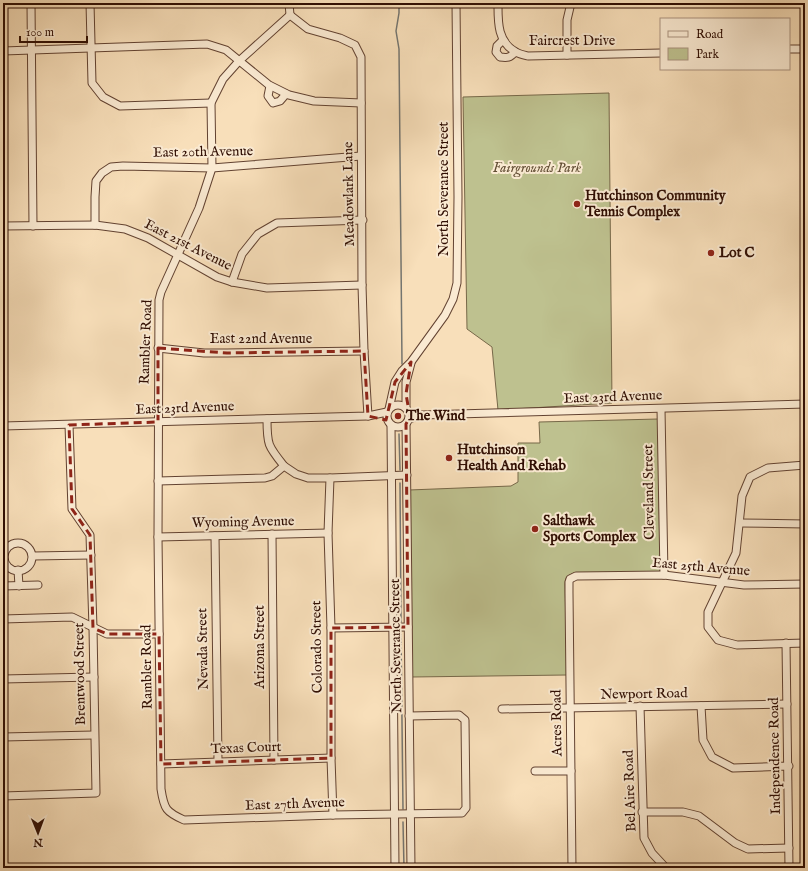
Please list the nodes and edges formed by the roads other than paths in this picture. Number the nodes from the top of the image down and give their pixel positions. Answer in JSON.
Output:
{"nodes":[{"id":1,"x":31,"y":3,"type":"edge"},
{"id":2,"x":90,"y":3,"type":"edge"},
{"id":3,"x":289,"y":3,"type":"edge"},
{"id":4,"x":456,"y":3,"type":"edge"},
{"id":5,"x":498,"y":3,"type":"edge"},
{"id":6,"x":570,"y":3,"type":"edge"},
{"id":7,"x":290,"y":15,"type":"junction"},
{"id":8,"x":503,"y":40,"type":"junction"},
{"id":9,"x":91,"y":47,"type":"junction"},
{"id":10,"x":790,"y":49,"type":"edge"},
{"id":11,"x":805,"y":49,"type":"edge"},
{"id":12,"x":31,"y":50,"type":"junction"},
{"id":13,"x":3,"y":51,"type":"edge"},
{"id":14,"x":515,"y":52,"type":"junction"},
{"id":15,"x":660,"y":53,"type":"edge"},
{"id":16,"x":567,"y":55,"type":"junction"},
{"id":17,"x":239,"y":61,"type":"junction"},
{"id":18,"x":270,"y":86,"type":"junction"},
{"id":19,"x":286,"y":94,"type":"junction"},
{"id":20,"x":361,"y":102,"type":"junction"},
{"id":21,"x":211,"y":103,"type":"junction"},
{"id":22,"x":361,"y":156,"type":"junction"},
{"id":23,"x":212,"y":168,"type":"junction"},
{"id":24,"x":363,"y":220,"type":"junction"},
{"id":25,"x":95,"y":225,"type":"junction"},
{"id":26,"x":3,"y":226,"type":"edge"},
{"id":27,"x":33,"y":226,"type":"junction"},
{"id":28,"x":178,"y":255,"type":"junction"},
{"id":29,"x":232,"y":282,"type":"junction"},
{"id":30,"x":362,"y":285,"type":"junction"},
{"id":31,"x":158,"y":348,"type":"junction"},
{"id":32,"x":364,"y":351,"type":"junction"},
{"id":33,"x":411,"y":362,"type":"junction"},
{"id":34,"x":805,"y":404,"type":"edge"},
{"id":35,"x":407,"y":409,"type":"junction"},
{"id":36,"x":661,"y":409,"type":"junction"},
{"id":37,"x":422,"y":415,"type":"junction"},
{"id":38,"x":368,"y":416,"type":"junction"},
{"id":39,"x":389,"y":417,"type":"junction"},
{"id":40,"x":267,"y":419,"type":"junction"},
{"id":41,"x":158,"y":422,"type":"junction"},
{"id":42,"x":408,"y":422,"type":"junction"},
{"id":43,"x":69,"y":424,"type":"junction"},
{"id":44,"x":3,"y":426,"type":"edge"},
{"id":45,"x":805,"y":465,"type":"edge"},
{"id":46,"x":284,"y":466,"type":"junction"},
{"id":47,"x":407,"y":475,"type":"junction"},
{"id":48,"x":392,"y":476,"type":"junction"},
{"id":49,"x":330,"y":478,"type":"junction"},
{"id":50,"x":158,"y":481,"type":"junction"},
{"id":51,"x":740,"y":523,"type":"junction"},
{"id":52,"x":805,"y":524,"type":"edge"},
{"id":53,"x":328,"y":533,"type":"junction"},
{"id":54,"x":272,"y":534,"type":"junction"},
{"id":55,"x":215,"y":536,"type":"junction"},
{"id":56,"x":158,"y":537,"type":"junction"},
{"id":57,"x":91,"y":555,"type":"junction"},
{"id":58,"x":33,"y":556,"type":"junction"},
{"id":59,"x":18,"y":570,"type":"junction"},
{"id":60,"x":664,"y":575,"type":"junction"},
{"id":61,"x":570,"y":579,"type":"joint"},
{"id":62,"x":722,"y":583,"type":"junction"},
{"id":63,"x":805,"y":584,"type":"edge"},
{"id":64,"x":38,"y":585,"type":"dead end"},
{"id":65,"x":3,"y":586,"type":"edge"},
{"id":66,"x":19,"y":586,"type":"junction"},
{"id":67,"x":3,"y":619,"type":"edge"},
{"id":68,"x":393,"y":627,"type":"junction"},
{"id":69,"x":408,"y":627,"type":"junction"},
{"id":70,"x":93,"y":628,"type":"junction"},
{"id":71,"x":331,"y":628,"type":"junction"},
{"id":72,"x":159,"y":634,"type":"junction"},
{"id":73,"x":786,"y":643,"type":"junction"},
{"id":74,"x":805,"y":643,"type":"edge"},
{"id":75,"x":94,"y":677,"type":"junction"},
{"id":76,"x":3,"y":679,"type":"edge"},
{"id":77,"x":787,"y":704,"type":"junction"},
{"id":78,"x":640,"y":706,"type":"junction"},
{"id":79,"x":701,"y":706,"type":"junction"},
{"id":80,"x":570,"y":708,"type":"junction"},
{"id":81,"x":502,"y":709,"type":"dead end"},
{"id":82,"x":410,"y":716,"type":"junction"},
{"id":83,"x":94,"y":735,"type":"junction"},
{"id":84,"x":3,"y":737,"type":"edge"},
{"id":85,"x":331,"y":758,"type":"junction"},
{"id":86,"x":274,"y":760,"type":"junction"},
{"id":87,"x":218,"y":762,"type":"junction"},
{"id":88,"x":161,"y":764,"type":"junction"},
{"id":89,"x":789,"y":766,"type":"junction"},
{"id":90,"x":535,"y":771,"type":"dead end"},
{"id":91,"x":571,"y":771,"type":"junction"},
{"id":92,"x":3,"y":796,"type":"edge"},
{"id":93,"x":642,"y":812,"type":"junction"},
{"id":94,"x":395,"y":814,"type":"junction"},
{"id":95,"x":411,"y":814,"type":"junction"},
{"id":96,"x":333,"y":815,"type":"junction"},
{"id":97,"x":197,"y":820,"type":"joint"},
{"id":98,"x":789,"y":848,"type":"junction"},
{"id":99,"x":395,"y":868,"type":"edge"},
{"id":100,"x":411,"y":868,"type":"edge"},
{"id":101,"x":572,"y":868,"type":"edge"},
{"id":102,"x":666,"y":868,"type":"edge"},
{"id":103,"x":789,"y":868,"type":"edge"}],
"edges":[{"from":1,"to":12,"type":"street"},
{"from":2,"to":9,"type":"street"},
{"from":3,"to":7,"type":"street"},
{"from":4,"to":33,"type":"street","name":"North Severance Street"},
{"from":5,"to":8,"type":"street"},
{"from":6,"to":16,"type":"street"},
{"from":7,"to":17,"type":"street","name":"Rambler Road"},
{"from":7,"to":20,"type":"street","name":"Meadowlark Lane"},
{"from":8,"to":14,"type":"street","name":"Faircrest Drive"},
{"from":8,"to":14,"type":"street"},
{"from":9,"to":12,"type":"street"},
{"from":9,"to":17,"type":"street"},
{"from":9,"to":21,"type":"street"},
{"from":10,"to":11,"type":"street"},
{"from":12,"to":13,"type":"street"},
{"from":12,"to":27,"type":"street"},
{"from":14,"to":16,"type":"street","name":"Faircrest Drive"},
{"from":15,"to":16,"type":"street","name":"Faircrest Drive"},
{"from":17,"to":18,"type":"street"},
{"from":17,"to":21,"type":"street","name":"Rambler Road"},
{"from":18,"to":19,"type":"street"},
{"from":18,"to":19,"type":"street"},
{"from":19,"to":20,"type":"street"},
{"from":20,"to":22,"type":"street","name":"Meadowlark Lane"},
{"from":21,"to":23,"type":"street","name":"Rambler Road"},
{"from":22,"to":23,"type":"street","name":"East 20th Avenue"},
{"from":22,"to":24,"type":"street","name":"Meadowlark Lane"},
{"from":23,"to":25,"type":"street","name":"East 20th Avenue"},
{"from":23,"to":28,"type":"street","name":"Rambler Road"},
{"from":24,"to":29,"type":"street"},
{"from":24,"to":30,"type":"street","name":"Meadowlark Lane"},
{"from":25,"to":27,"type":"street","name":"East 21st Avenue"},
{"from":25,"to":28,"type":"street","name":"East 21st Avenue"},
{"from":26,"to":27,"type":"street","name":"East 21st Avenue"},
{"from":28,"to":29,"type":"street","name":"East 21st Avenue"},
{"from":28,"to":31,"type":"street","name":"Rambler Road"},
{"from":29,"to":30,"type":"street","name":"East 21st Avenue"},
{"from":30,"to":32,"type":"street","name":"Meadowlark Lane"},
{"from":31,"to":32,"type":"street","name":"East 22nd Avenue"},
{"from":31,"to":41,"type":"street","name":"Rambler Road"},
{"from":32,"to":38,"type":"street","name":"Meadowlark Lane"},
{"from":33,"to":35,"type":"street","name":"North Severance Street"},
{"from":33,"to":39,"type":"street","name":"North Severance Street"},
{"from":34,"to":36,"type":"street","name":"East 23rd Avenue"},
{"from":35,"to":37,"type":"street","name":"East 23rd Avenue"},
{"from":35,"to":39,"type":"street"},
{"from":35,"to":42,"type":"street"},
{"from":36,"to":37,"type":"street","name":"East 23rd Avenue"},
{"from":36,"to":60,"type":"street","name":"Cleveland Street"},
{"from":37,"to":42,"type":"street","name":"East 23rd Avenue"},
{"from":38,"to":39,"type":"street","name":"East 23rd Avenue"},
{"from":38,"to":40,"type":"street","name":"East 23rd Avenue"},
{"from":39,"to":42,"type":"street"},
{"from":39,"to":48,"type":"street","name":"North Severance Street"},
{"from":40,"to":41,"type":"street","name":"East 23rd Avenue"},
{"from":40,"to":46,"type":"street"},
{"from":41,"to":43,"type":"street","name":"East 23rd Avenue"},
{"from":41,"to":50,"type":"street","name":"Rambler Road"},
{"from":42,"to":47,"type":"street","name":"North Severance Street"},
{"from":43,"to":44,"type":"street","name":"East 23rd Avenue"},
{"from":43,"to":57,"type":"street","name":"Brentwood Street"},
{"from":45,"to":51,"type":"street"},
{"from":46,"to":49,"type":"street"},
{"from":46,"to":50,"type":"street"},
{"from":47,"to":48,"type":"street"},
{"from":47,"to":69,"type":"street","name":"North Severance Street"},
{"from":48,"to":49,"type":"street"},
{"from":48,"to":68,"type":"street","name":"North Severance Street"},
{"from":49,"to":53,"type":"street","name":"Colorado Street"},
{"from":50,"to":56,"type":"street","name":"Rambler Road"},
{"from":51,"to":52,"type":"street"},
{"from":51,"to":62,"type":"street"},
{"from":53,"to":54,"type":"street","name":"Wyoming Avenue"},
{"from":53,"to":71,"type":"street","name":"Colorado Street"},
{"from":54,"to":55,"type":"street","name":"Wyoming Avenue"},
{"from":54,"to":86,"type":"street","name":"Arizona Street"},
{"from":55,"to":56,"type":"street","name":"Wyoming Avenue"},
{"from":55,"to":87,"type":"street","name":"Nevada Street"},
{"from":56,"to":72,"type":"street","name":"Rambler Road"},
{"from":57,"to":58,"type":"street"},
{"from":57,"to":70,"type":"street","name":"Brentwood Street"},
{"from":58,"to":59,"type":"street"},
{"from":58,"to":59,"type":"street"},
{"from":59,"to":66,"type":"street"},
{"from":60,"to":61,"type":"street","name":"East 25th Avenue"},
{"from":60,"to":62,"type":"street","name":"East 25th Avenue"},
{"from":61,"to":80,"type":"street","name":"Acres Road"},
{"from":62,"to":63,"type":"street","name":"East 25th Avenue"},
{"from":62,"to":73,"type":"street"},
{"from":64,"to":66,"type":"street"},
{"from":65,"to":66,"type":"street"},
{"from":67,"to":70,"type":"street"},
{"from":68,"to":69,"type":"street"},
{"from":68,"to":71,"type":"street"},
{"from":68,"to":94,"type":"street","name":"North Severance Street"},
{"from":69,"to":82,"type":"street","name":"North Severance Street"},
{"from":70,"to":72,"type":"street"},
{"from":70,"to":75,"type":"street","name":"Brentwood Street"},
{"from":71,"to":85,"type":"street","name":"Colorado Street"},
{"from":72,"to":88,"type":"street","name":"Rambler Road"},
{"from":73,"to":74,"type":"street"},
{"from":73,"to":77,"type":"street","name":"Independence Road"},
{"from":75,"to":76,"type":"street"},
{"from":75,"to":83,"type":"street","name":"Brentwood Street"},
{"from":77,"to":79,"type":"street","name":"Newport Road"},
{"from":77,"to":89,"type":"street","name":"Independence Road"},
{"from":78,"to":79,"type":"street","name":"Newport Road"},
{"from":78,"to":80,"type":"street","name":"Newport Road"},
{"from":78,"to":93,"type":"street","name":"Bel Aire Road"},
{"from":79,"to":89,"type":"street"},
{"from":80,"to":81,"type":"street","name":"Newport Road"},
{"from":80,"to":91,"type":"street","name":"Acres Road"},
{"from":82,"to":95,"type":"street","name":"North Severance Street"},
{"from":82,"to":95,"type":"street","name":"East 27th Avenue"},
{"from":83,"to":84,"type":"street"},
{"from":83,"to":92,"type":"street","name":"Brentwood Street"},
{"from":85,"to":86,"type":"street","name":"Texas Court"},
{"from":85,"to":96,"type":"street","name":"Colorado Street"},
{"from":86,"to":87,"type":"street","name":"Texas Court"},
{"from":87,"to":88,"type":"street","name":"Texas Court"},
{"from":88,"to":97,"type":"street","name":"Rambler Road"},
{"from":89,"to":98,"type":"street","name":"Independence Road"},
{"from":90,"to":91,"type":"street"},
{"from":91,"to":101,"type":"street","name":"Acres Road"},
{"from":93,"to":98,"type":"street"},
{"from":93,"to":102,"type":"street","name":"Bel Aire Road"},
{"from":94,"to":95,"type":"street","name":"East 27th Avenue"},
{"from":94,"to":96,"type":"street","name":"East 27th Avenue"},
{"from":94,"to":99,"type":"street","name":"North Severance Street"},
{"from":95,"to":100,"type":"street","name":"North Severance Street"},
{"from":96,"to":97,"type":"street","name":"East 27th Avenue"},
{"from":98,"to":103,"type":"street","name":"Independence Road"}]}
